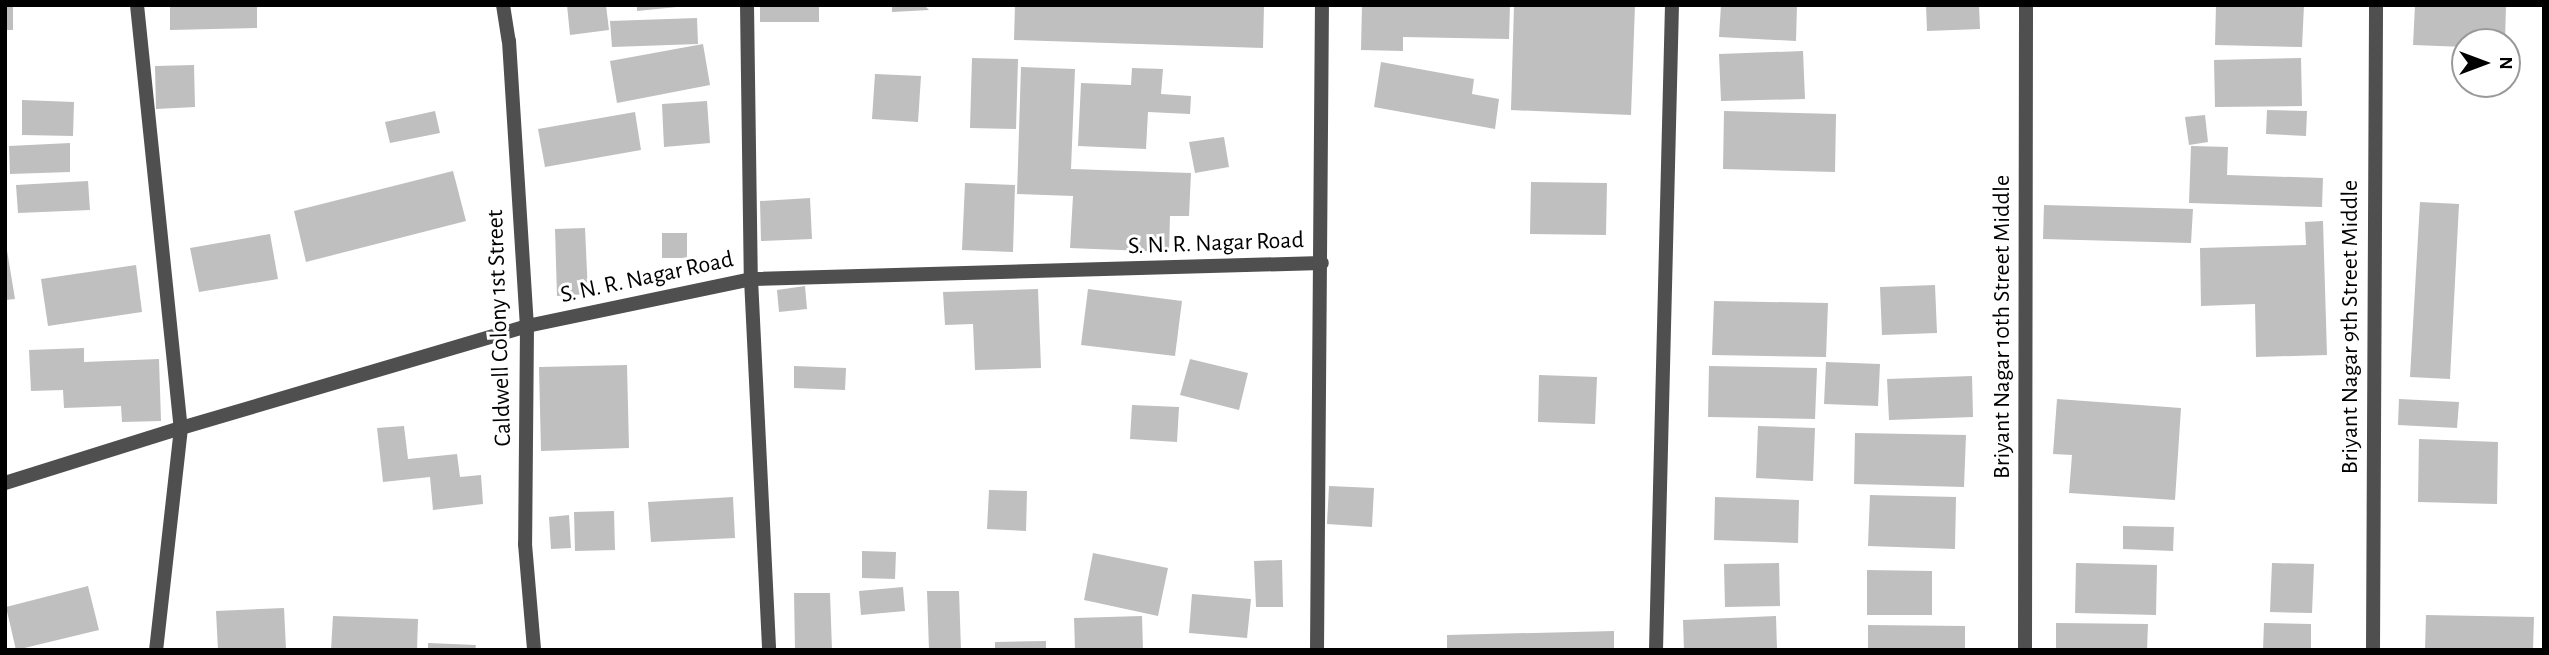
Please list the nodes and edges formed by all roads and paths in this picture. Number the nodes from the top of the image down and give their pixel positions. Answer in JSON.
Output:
{"nodes":[{"id":1,"x":137,"y":5,"type":"edge"},
{"id":2,"x":503,"y":5,"type":"edge"},
{"id":3,"x":747,"y":5,"type":"edge"},
{"id":4,"x":1322,"y":5,"type":"edge"},
{"id":5,"x":1672,"y":5,"type":"edge"},
{"id":6,"x":2026,"y":5,"type":"edge"},
{"id":7,"x":2376,"y":5,"type":"edge"},
{"id":8,"x":1322,"y":263,"type":"junction"},
{"id":9,"x":751,"y":279,"type":"junction"},
{"id":10,"x":527,"y":326,"type":"junction"},
{"id":11,"x":181,"y":428,"type":"junction"},
{"id":12,"x":5,"y":483,"type":"edge"},
{"id":13,"x":156,"y":650,"type":"edge"},
{"id":14,"x":534,"y":650,"type":"edge"},
{"id":15,"x":769,"y":650,"type":"edge"},
{"id":16,"x":1317,"y":650,"type":"edge"},
{"id":17,"x":1656,"y":650,"type":"edge"},
{"id":18,"x":2025,"y":650,"type":"edge"},
{"id":19,"x":2373,"y":650,"type":"edge"}],
"edges":[{"from":1,"to":11,"type":"street"},
{"from":2,"to":10,"type":"street","name":"Caldwell Colony 1st Street"},
{"from":3,"to":9,"type":"street"},
{"from":4,"to":8,"type":"street"},
{"from":5,"to":17,"type":"street"},
{"from":6,"to":18,"type":"street","name":"Briyant Nagar 10th Street Middle"},
{"from":7,"to":19,"type":"street","name":"Briyant Nagar 9th Street Middle"},
{"from":8,"to":9,"type":"street","name":"S. N. R. Nagar Road"},
{"from":8,"to":16,"type":"street"},
{"from":9,"to":10,"type":"street","name":"S. N. R. Nagar Road"},
{"from":9,"to":15,"type":"street"},
{"from":10,"to":11,"type":"street","name":"S. N. R. Nagar Road"},
{"from":10,"to":14,"type":"street","name":"Caldwell Colony 1st Street"},
{"from":11,"to":12,"type":"street","name":"S. N. R. Nagar Road"},
{"from":11,"to":13,"type":"street"}]}
